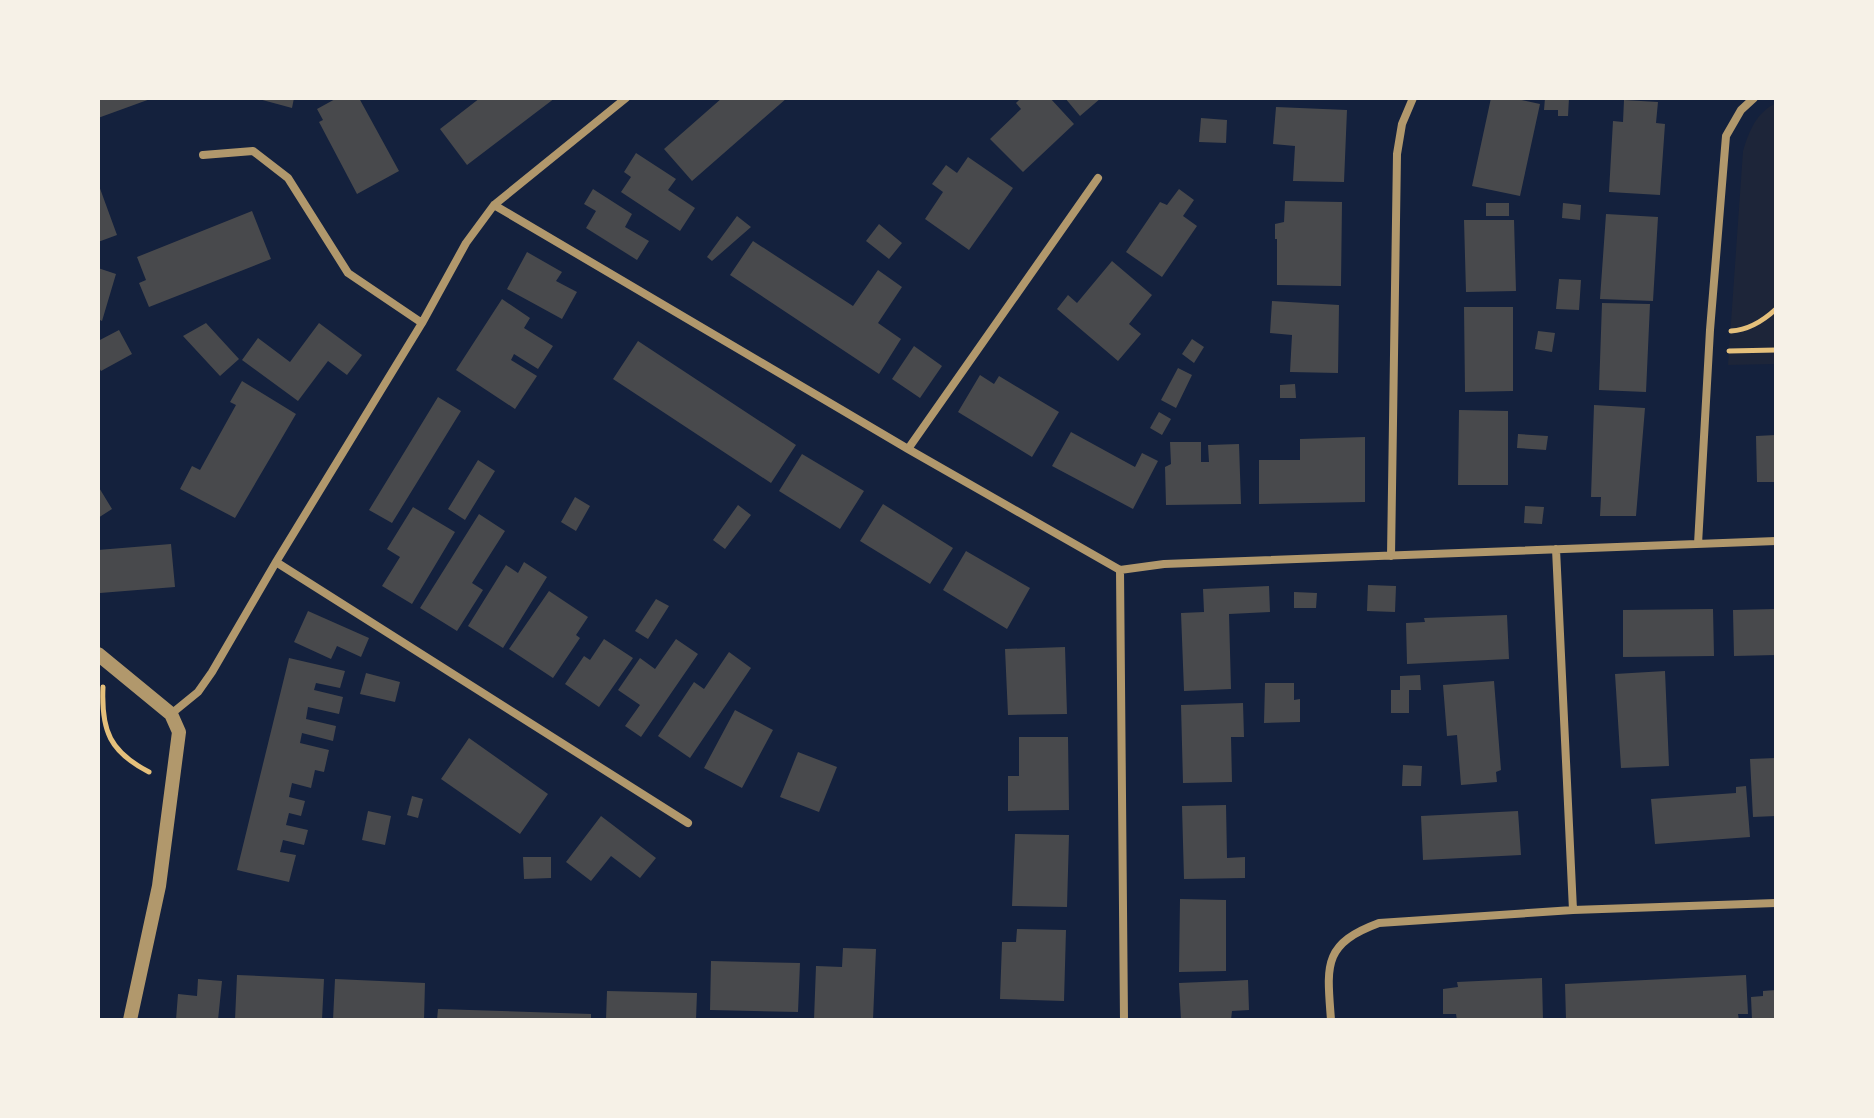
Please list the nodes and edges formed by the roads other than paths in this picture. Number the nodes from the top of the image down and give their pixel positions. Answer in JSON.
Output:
{"nodes":[{"id":1,"x":626,"y":98,"type":"edge"},
{"id":2,"x":1413,"y":98,"type":"edge"},
{"id":3,"x":1754,"y":98,"type":"edge"},
{"id":4,"x":203,"y":155,"type":"dead end"},
{"id":5,"x":1098,"y":178,"type":"dead end"},
{"id":6,"x":494,"y":205,"type":"junction"},
{"id":7,"x":422,"y":323,"type":"junction"},
{"id":8,"x":908,"y":449,"type":"junction"},
{"id":9,"x":1776,"y":541,"type":"edge"},
{"id":10,"x":1698,"y":544,"type":"junction"},
{"id":11,"x":1556,"y":549,"type":"junction"},
{"id":12,"x":1391,"y":556,"type":"junction"},
{"id":13,"x":276,"y":562,"type":"junction"},
{"id":14,"x":1120,"y":570,"type":"junction"},
{"id":15,"x":101,"y":656,"type":"edge"},
{"id":16,"x":171,"y":714,"type":"junction"},
{"id":17,"x":688,"y":823,"type":"dead end"},
{"id":18,"x":1776,"y":903,"type":"edge"},
{"id":19,"x":1573,"y":910,"type":"junction"},
{"id":20,"x":130,"y":1020,"type":"edge"},
{"id":21,"x":1124,"y":1020,"type":"edge"},
{"id":22,"x":1331,"y":1020,"type":"edge"}],
"edges":[{"from":1,"to":6,"type":"street"},
{"from":2,"to":12,"type":"street"},
{"from":3,"to":10,"type":"street"},
{"from":4,"to":7,"type":"street"},
{"from":5,"to":8,"type":"street"},
{"from":6,"to":7,"type":"street"},
{"from":6,"to":8,"type":"street"},
{"from":7,"to":13,"type":"street"},
{"from":8,"to":14,"type":"street"},
{"from":9,"to":10,"type":"street"},
{"from":10,"to":11,"type":"street"},
{"from":11,"to":12,"type":"street"},
{"from":11,"to":19,"type":"street"},
{"from":12,"to":14,"type":"street"},
{"from":13,"to":16,"type":"street"},
{"from":13,"to":17,"type":"street"},
{"from":14,"to":21,"type":"street"},
{"from":15,"to":16,"type":"street"},
{"from":16,"to":20,"type":"street"},
{"from":18,"to":19,"type":"street"},
{"from":19,"to":22,"type":"street"}]}
